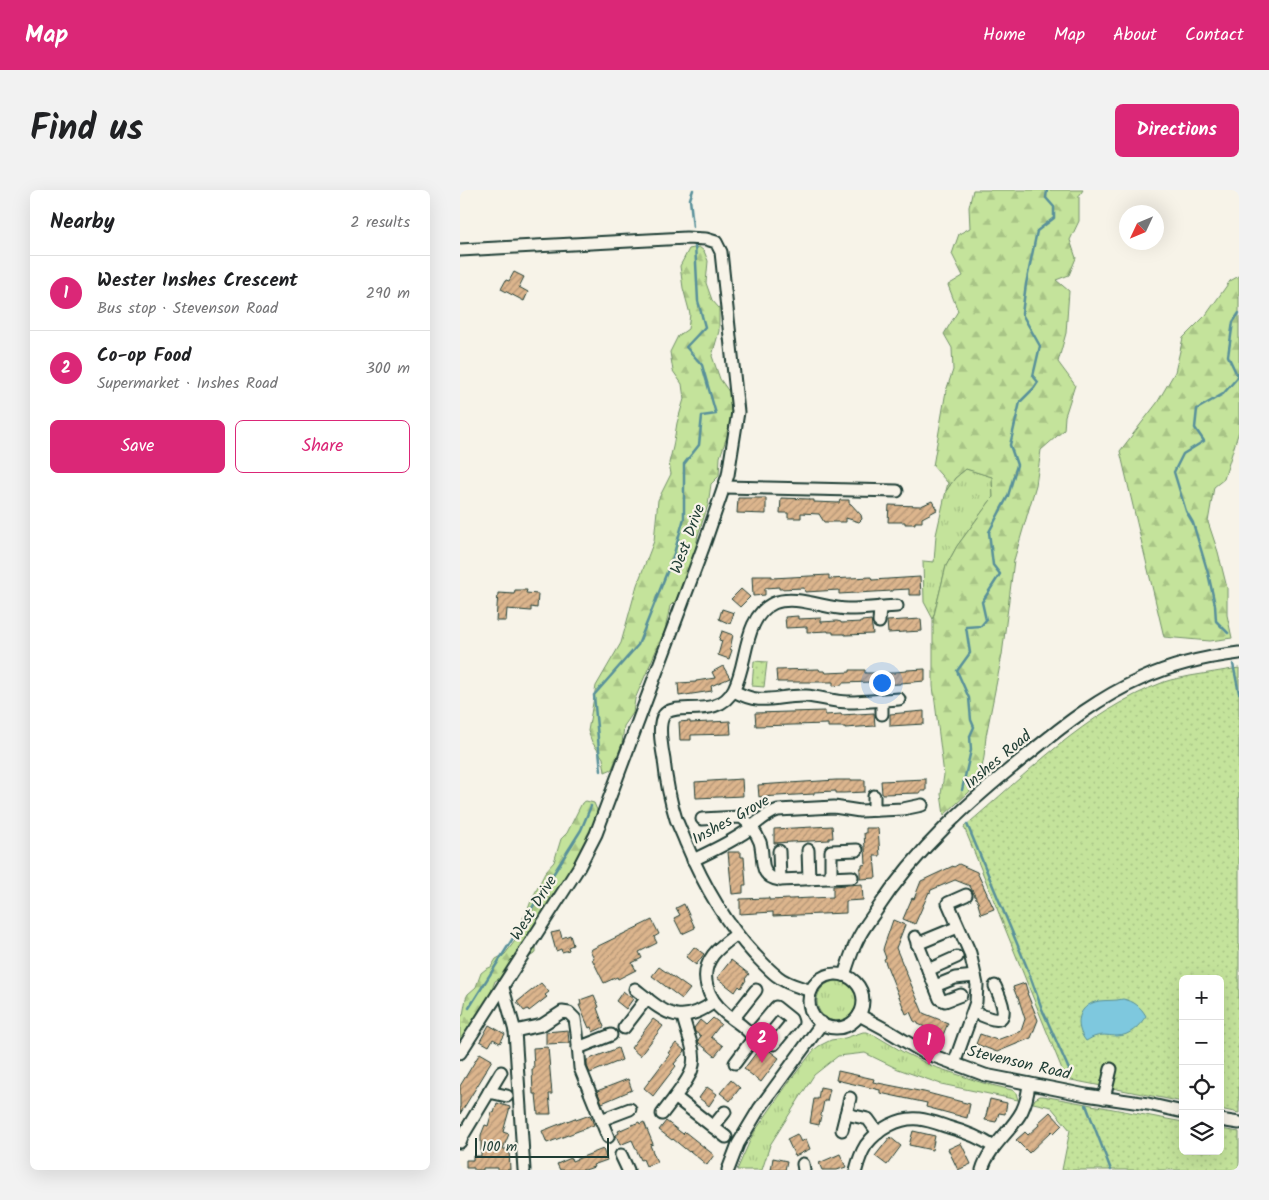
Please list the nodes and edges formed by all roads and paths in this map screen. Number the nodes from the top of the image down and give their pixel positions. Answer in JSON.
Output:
{"nodes":[{"id":1,"x":460,"y":250,"type":"edge"},
{"id":2,"x":724,"y":487,"type":"junction"},
{"id":3,"x":897,"y":491,"type":"dead end"},
{"id":4,"x":897,"y":606,"type":"dead end"},
{"id":5,"x":880,"y":607,"type":"junction"},
{"id":6,"x":879,"y":622,"type":"dead end"},
{"id":7,"x":1239,"y":653,"type":"edge"},
{"id":8,"x":734,"y":691,"type":"junction"},
{"id":9,"x":899,"y":699,"type":"dead end"},
{"id":10,"x":882,"y":700,"type":"junction"},
{"id":11,"x":882,"y":714,"type":"dead end"},
{"id":12,"x":874,"y":796,"type":"dead end"},
{"id":13,"x":922,"y":805,"type":"dead end"},
{"id":14,"x":874,"y":810,"type":"junction"},
{"id":15,"x":702,"y":819,"type":"dead end"},
{"id":16,"x":751,"y":827,"type":"junction"},
{"id":17,"x":808,"y":850,"type":"dead end"},
{"id":18,"x":858,"y":850,"type":"dead end"},
{"id":19,"x":779,"y":851,"type":"dead end"},
{"id":20,"x":693,"y":860,"type":"junction"},
{"id":21,"x":852,"y":877,"type":"dead end"},
{"id":22,"x":831,"y":878,"type":"junction"},
{"id":23,"x":809,"y":879,"type":"junction"},
{"id":24,"x":780,"y":880,"type":"junction"},
{"id":25,"x":966,"y":895,"type":"dead end"},
{"id":26,"x":958,"y":927,"type":"junction"},
{"id":27,"x":737,"y":934,"type":"junction"},
{"id":28,"x":957,"y":957,"type":"dead end"},
{"id":29,"x":928,"y":970,"type":"junction"},
{"id":30,"x":844,"y":975,"type":"junction"},
{"id":31,"x":975,"y":976,"type":"junction"},
{"id":32,"x":935,"y":986,"type":"junction"},
{"id":33,"x":995,"y":986,"type":"dead end"},
{"id":34,"x":503,"y":988,"type":"junction"},
{"id":35,"x":635,"y":989,"type":"dead end"},
{"id":36,"x":756,"y":990,"type":"dead end"},
{"id":37,"x":811,"y":990,"type":"junction"},
{"id":38,"x":961,"y":995,"type":"dead end"},
{"id":39,"x":647,"y":998,"type":"junction"},
{"id":40,"x":714,"y":1002,"type":"junction"},
{"id":41,"x":974,"y":1012,"type":"junction"},
{"id":42,"x":859,"y":1015,"type":"junction"},
{"id":43,"x":683,"y":1016,"type":"junction"},
{"id":44,"x":737,"y":1022,"type":"junction"},
{"id":45,"x":822,"y":1023,"type":"junction"},
{"id":46,"x":624,"y":1028,"type":"dead end"},
{"id":47,"x":515,"y":1031,"type":"junction"},
{"id":48,"x":611,"y":1035,"type":"dead end"},
{"id":49,"x":752,"y":1036,"type":"junction"},
{"id":50,"x":774,"y":1044,"type":"dead end"},
{"id":51,"x":578,"y":1048,"type":"junction"},
{"id":52,"x":460,"y":1053,"type":"edge"},
{"id":53,"x":735,"y":1063,"type":"dead end"},
{"id":54,"x":954,"y":1064,"type":"junction"},
{"id":55,"x":1111,"y":1069,"type":"dead end"},
{"id":56,"x":501,"y":1072,"type":"dead end"},
{"id":57,"x":1029,"y":1084,"type":"junction"},
{"id":58,"x":489,"y":1092,"type":"junction"},
{"id":59,"x":507,"y":1096,"type":"dead end"},
{"id":60,"x":675,"y":1098,"type":"junction"},
{"id":61,"x":850,"y":1098,"type":"dead end"},
{"id":62,"x":1104,"y":1098,"type":"junction"},
{"id":63,"x":630,"y":1109,"type":"dead end"},
{"id":64,"x":1179,"y":1111,"type":"edge"},
{"id":65,"x":725,"y":1112,"type":"dead end"},
{"id":66,"x":662,"y":1114,"type":"dead end"},
{"id":67,"x":846,"y":1114,"type":"junction"},
{"id":68,"x":601,"y":1120,"type":"junction"},
{"id":69,"x":1224,"y":1121,"type":"edge"},
{"id":70,"x":1239,"y":1124,"type":"edge"},
{"id":71,"x":713,"y":1127,"type":"junction"},
{"id":72,"x":842,"y":1130,"type":"dead end"},
{"id":73,"x":878,"y":1133,"type":"junction"},
{"id":74,"x":608,"y":1137,"type":"dead end"},
{"id":75,"x":726,"y":1137,"type":"dead end"},
{"id":76,"x":460,"y":1142,"type":"edge"},
{"id":77,"x":994,"y":1147,"type":"junction"},
{"id":78,"x":621,"y":1155,"type":"dead end"},
{"id":79,"x":524,"y":1170,"type":"edge"},
{"id":80,"x":628,"y":1170,"type":"edge"},
{"id":81,"x":728,"y":1170,"type":"edge"},
{"id":82,"x":856,"y":1170,"type":"edge"},
{"id":83,"x":982,"y":1170,"type":"edge"}],
"edges":[{"from":1,"to":2,"type":"street","name":"West Drive"},
{"from":2,"to":3,"type":"street"},
{"from":2,"to":34,"type":"street","name":"West Drive"},
{"from":4,"to":5,"type":"street"},
{"from":5,"to":6,"type":"street"},
{"from":5,"to":8,"type":"street"},
{"from":7,"to":30,"type":"street","name":"Inshes Road"},
{"from":8,"to":10,"type":"street"},
{"from":8,"to":20,"type":"street"},
{"from":9,"to":10,"type":"street"},
{"from":10,"to":11,"type":"street"},
{"from":12,"to":14,"type":"street"},
{"from":13,"to":14,"type":"street","name":"Inshes Grove"},
{"from":14,"to":16,"type":"street","name":"Inshes Grove"},
{"from":15,"to":16,"type":"street"},
{"from":16,"to":20,"type":"street","name":"Inshes Grove"},
{"from":16,"to":24,"type":"street"},
{"from":17,"to":23,"type":"street"},
{"from":18,"to":22,"type":"street"},
{"from":19,"to":24,"type":"street"},
{"from":20,"to":27,"type":"street"},
{"from":21,"to":22,"type":"street"},
{"from":22,"to":23,"type":"street"},
{"from":23,"to":24,"type":"street"},
{"from":25,"to":26,"type":"street"},
{"from":26,"to":29,"type":"street"},
{"from":26,"to":31,"type":"street"},
{"from":27,"to":37,"type":"street"},
{"from":27,"to":40,"type":"street"},
{"from":28,"to":29,"type":"street"},
{"from":29,"to":32,"type":"street"},
{"from":30,"to":37,"type":"street"},
{"from":30,"to":42,"type":"street"},
{"from":31,"to":32,"type":"street"},
{"from":31,"to":41,"type":"street"},
{"from":32,"to":38,"type":"street"},
{"from":33,"to":41,"type":"street"},
{"from":34,"to":47,"type":"street"},
{"from":34,"to":52,"type":"street","name":"West Drive"},
{"from":35,"to":39,"type":"street"},
{"from":36,"to":44,"type":"street"},
{"from":37,"to":45,"type":"street"},
{"from":39,"to":43,"type":"street"},
{"from":39,"to":46,"type":"street"},
{"from":40,"to":43,"type":"street"},
{"from":40,"to":44,"type":"street"},
{"from":41,"to":54,"type":"street"},
{"from":42,"to":45,"type":"street"},
{"from":42,"to":54,"type":"street","name":"Stevenson Road"},
{"from":43,"to":60,"type":"street"},
{"from":44,"to":49,"type":"street"},
{"from":45,"to":81,"type":"street"},
{"from":47,"to":51,"type":"street"},
{"from":47,"to":79,"type":"street"},
{"from":48,"to":51,"type":"street"},
{"from":49,"to":50,"type":"street"},
{"from":49,"to":53,"type":"street"},
{"from":51,"to":68,"type":"street"},
{"from":54,"to":57,"type":"street","name":"Stevenson Road"},
{"from":55,"to":62,"type":"street"},
{"from":56,"to":58,"type":"street"},
{"from":57,"to":62,"type":"street","name":"Stevenson Road"},
{"from":57,"to":77,"type":"street"},
{"from":58,"to":59,"type":"street"},
{"from":58,"to":76,"type":"street"},
{"from":60,"to":66,"type":"street"},
{"from":60,"to":71,"type":"street"},
{"from":61,"to":67,"type":"street"},
{"from":62,"to":64,"type":"street","name":"Stevenson Road"},
{"from":63,"to":68,"type":"street"},
{"from":65,"to":71,"type":"street"},
{"from":67,"to":72,"type":"street"},
{"from":67,"to":73,"type":"street"},
{"from":68,"to":74,"type":"street"},
{"from":69,"to":70,"type":"street"},
{"from":71,"to":75,"type":"street"},
{"from":73,"to":77,"type":"street"},
{"from":73,"to":82,"type":"street"},
{"from":77,"to":83,"type":"street"},
{"from":78,"to":80,"type":"street"}]}
